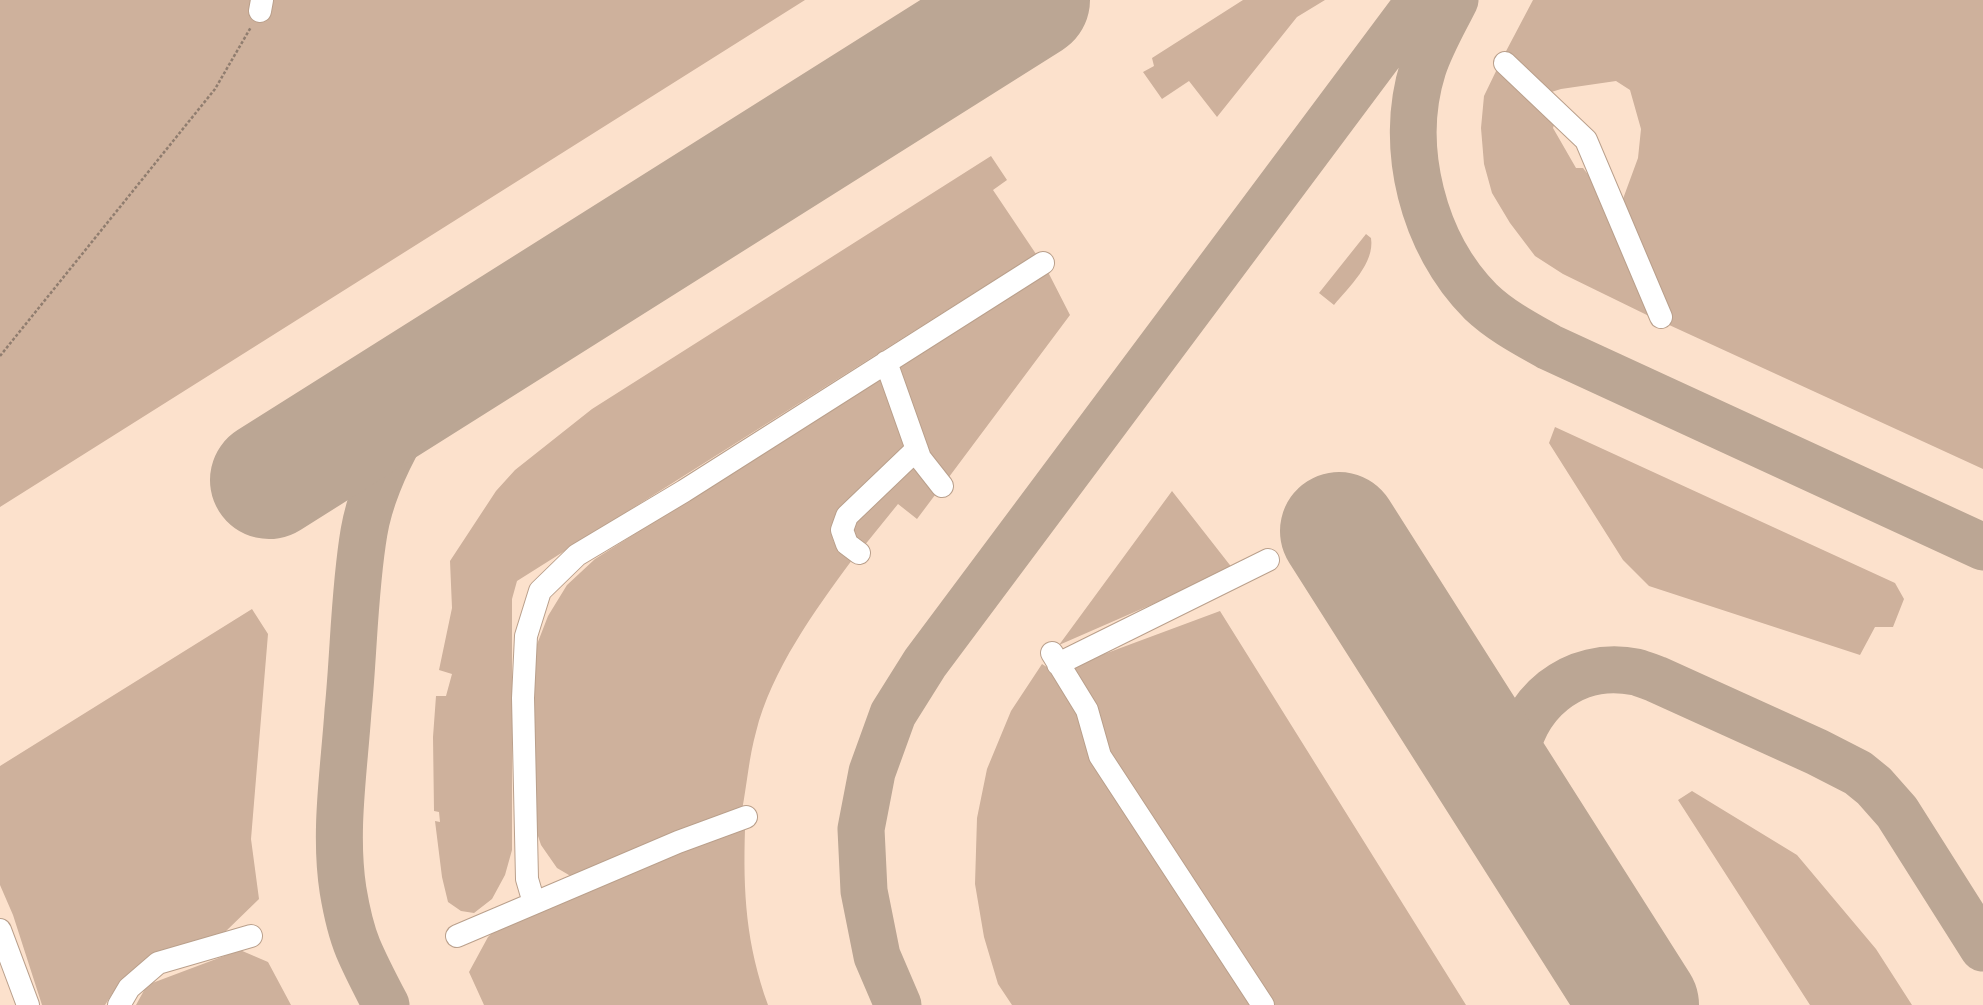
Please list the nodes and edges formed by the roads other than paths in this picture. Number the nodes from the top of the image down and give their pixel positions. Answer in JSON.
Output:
{"nodes":[{"id":1,"x":1505,"y":63,"type":"dead end"},
{"id":2,"x":1043,"y":262,"type":"dead end"},
{"id":3,"x":1660,"y":317,"type":"dead end"},
{"id":4,"x":886,"y":362,"type":"junction"},
{"id":5,"x":917,"y":449,"type":"junction"},
{"id":6,"x":942,"y":486,"type":"dead end"},
{"id":7,"x":859,"y":552,"type":"dead end"},
{"id":8,"x":1268,"y":560,"type":"dead end"},
{"id":9,"x":746,"y":817,"type":"dead end"},
{"id":10,"x":534,"y":903,"type":"junction"},
{"id":11,"x":0,"y":930,"type":"edge"},
{"id":12,"x":251,"y":936,"type":"dead end"},
{"id":13,"x":457,"y":936,"type":"dead end"},
{"id":14,"x":28,"y":1005,"type":"edge"},
{"id":15,"x":118,"y":1005,"type":"edge"},
{"id":16,"x":1263,"y":1005,"type":"edge"}],
"edges":[{"from":1,"to":3,"type":"lane"},
{"from":2,"to":4,"type":"lane"},
{"from":4,"to":5,"type":"lane"},
{"from":4,"to":10,"type":"lane"},
{"from":5,"to":6,"type":"lane"},
{"from":5,"to":7,"type":"lane"},
{"from":8,"to":16,"type":"lane"},
{"from":9,"to":10,"type":"lane"},
{"from":10,"to":13,"type":"lane"},
{"from":11,"to":14,"type":"lane"},
{"from":12,"to":15,"type":"lane"}]}
